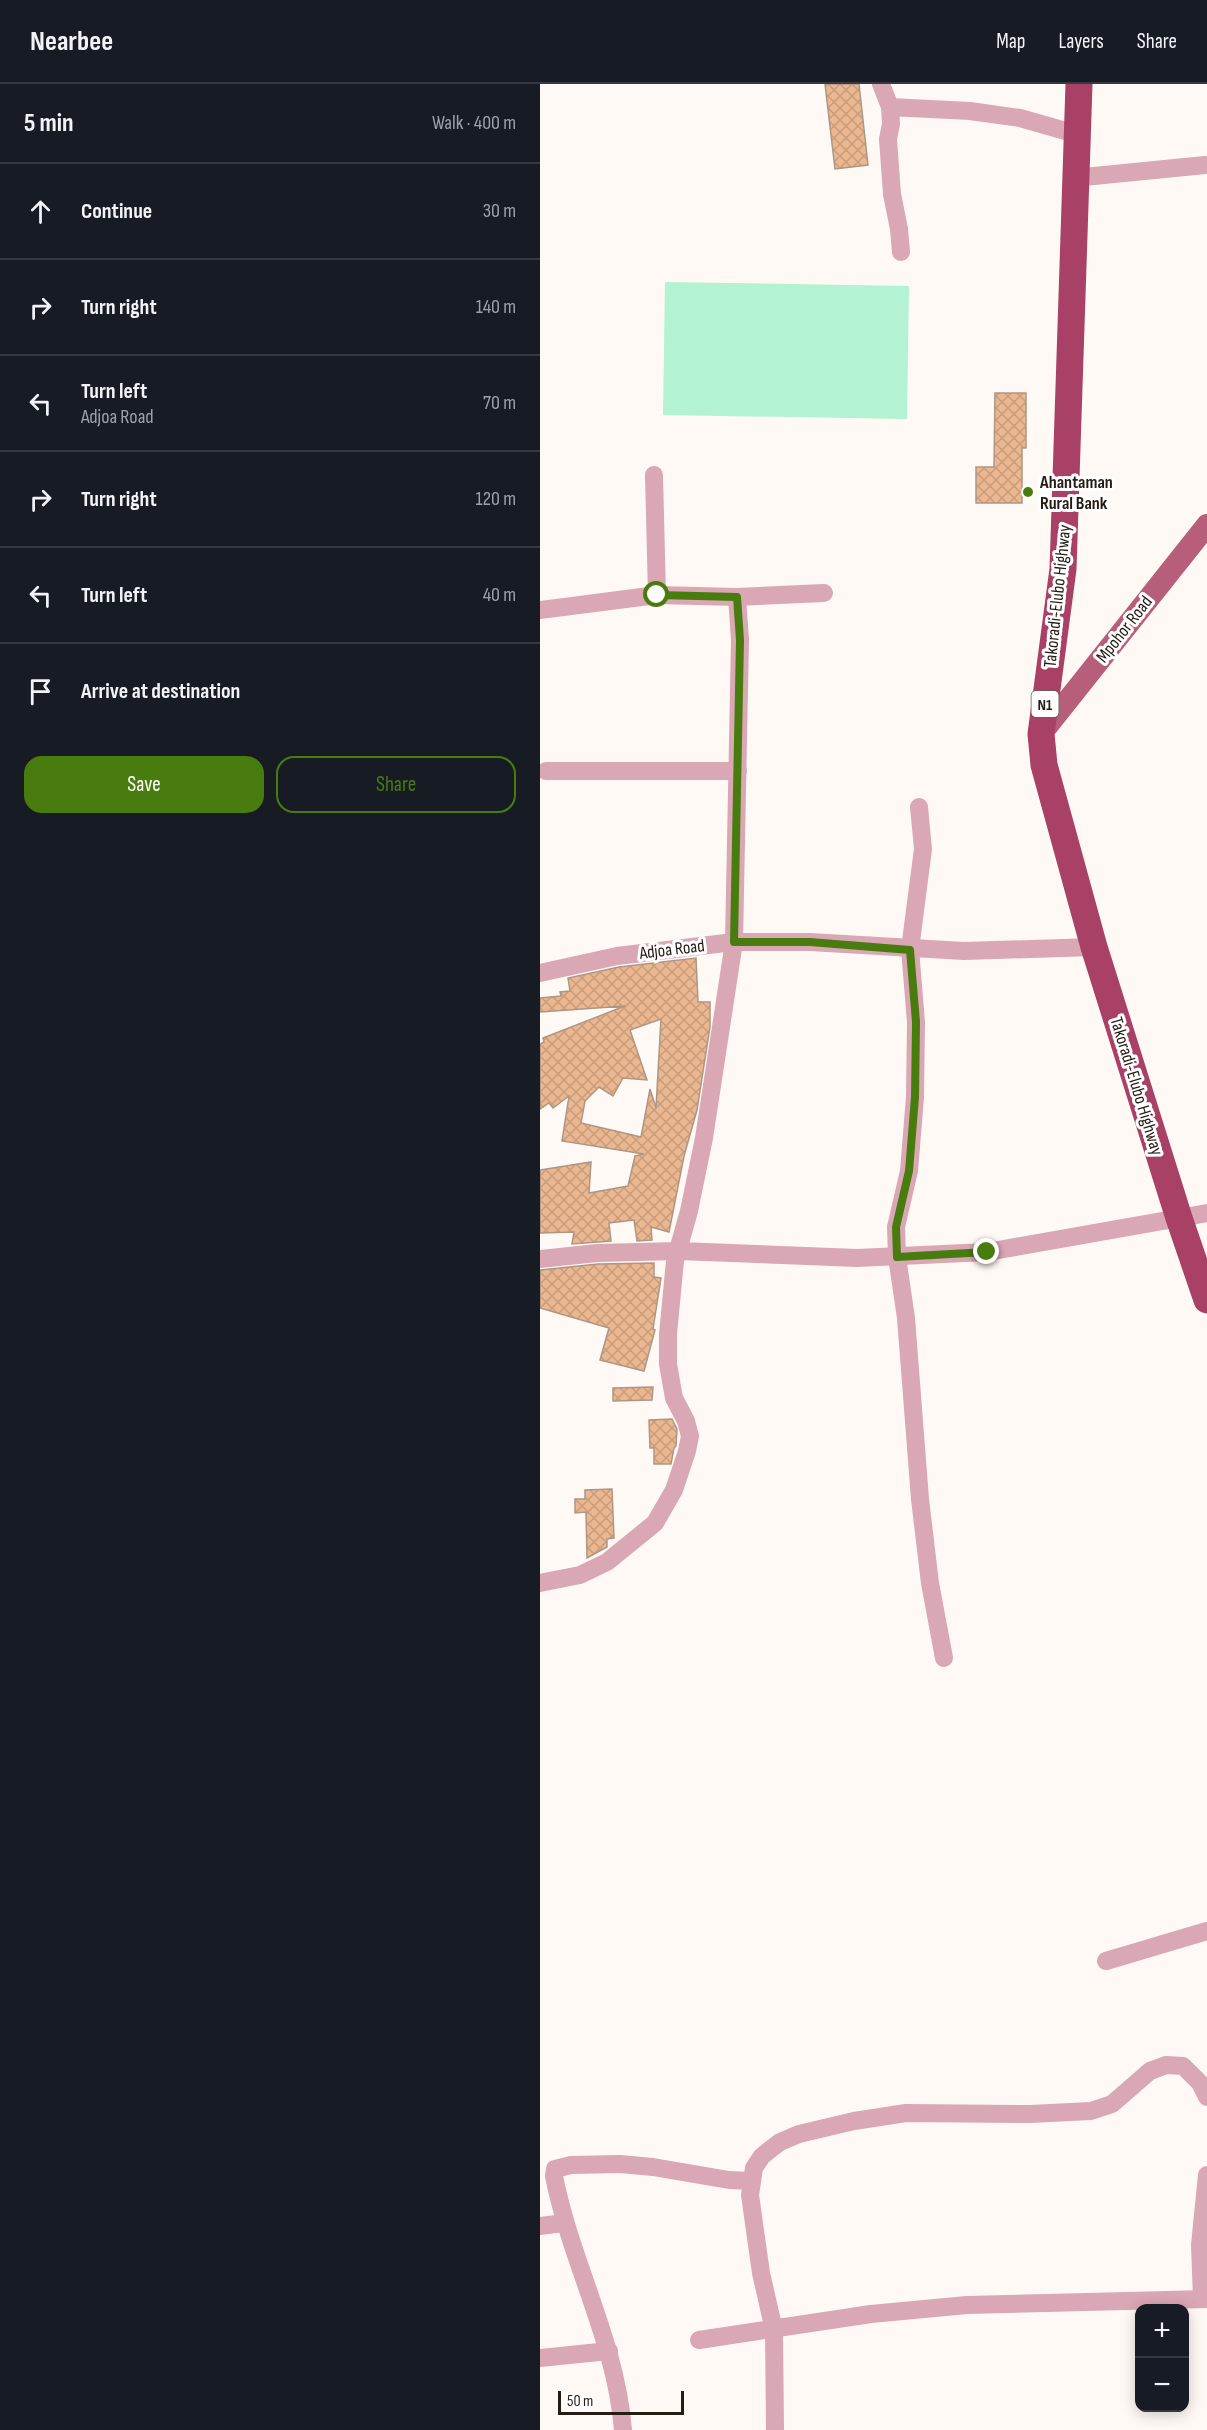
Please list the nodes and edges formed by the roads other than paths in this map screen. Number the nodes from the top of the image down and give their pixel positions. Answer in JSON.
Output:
{"nodes":[{"id":1,"x":881,"y":84,"type":"edge"},
{"id":2,"x":1079,"y":84,"type":"edge"},
{"id":3,"x":890,"y":107,"type":"junction"},
{"id":4,"x":1076,"y":134,"type":"junction"},
{"id":5,"x":1205,"y":165,"type":"dead end"},
{"id":6,"x":1074,"y":178,"type":"junction"},
{"id":7,"x":901,"y":252,"type":"dead end"},
{"id":8,"x":654,"y":475,"type":"dead end"},
{"id":9,"x":1207,"y":525,"type":"edge"},
{"id":10,"x":825,"y":593,"type":"dead end"},
{"id":11,"x":657,"y":595,"type":"junction"},
{"id":12,"x":737,"y":597,"type":"junction"},
{"id":13,"x":540,"y":610,"type":"edge"},
{"id":14,"x":1041,"y":734,"type":"junction"},
{"id":15,"x":546,"y":771,"type":"dead end"},
{"id":16,"x":738,"y":771,"type":"junction"},
{"id":17,"x":919,"y":807,"type":"dead end"},
{"id":18,"x":734,"y":942,"type":"junction"},
{"id":19,"x":1094,"y":947,"type":"junction"},
{"id":20,"x":910,"y":950,"type":"junction"},
{"id":21,"x":540,"y":974,"type":"edge"},
{"id":22,"x":1207,"y":1213,"type":"edge"},
{"id":23,"x":1179,"y":1218,"type":"junction"},
{"id":24,"x":679,"y":1251,"type":"junction"},
{"id":25,"x":897,"y":1257,"type":"junction"},
{"id":26,"x":540,"y":1259,"type":"edge"},
{"id":27,"x":1207,"y":1300,"type":"edge"},
{"id":28,"x":540,"y":1583,"type":"edge"},
{"id":29,"x":944,"y":1658,"type":"dead end"},
{"id":30,"x":1207,"y":1931,"type":"edge"},
{"id":31,"x":1106,"y":1961,"type":"dead end"},
{"id":32,"x":1207,"y":2097,"type":"edge"},
{"id":33,"x":1207,"y":2175,"type":"edge"},
{"id":34,"x":751,"y":2181,"type":"junction"},
{"id":35,"x":564,"y":2223,"type":"junction"},
{"id":36,"x":540,"y":2226,"type":"edge"},
{"id":37,"x":1204,"y":2299,"type":"edge"},
{"id":38,"x":774,"y":2330,"type":"junction"},
{"id":39,"x":699,"y":2340,"type":"dead end"},
{"id":40,"x":609,"y":2351,"type":"junction"},
{"id":41,"x":540,"y":2358,"type":"edge"},
{"id":42,"x":623,"y":2430,"type":"edge"},
{"id":43,"x":775,"y":2430,"type":"edge"}],
"edges":[{"from":1,"to":3,"type":"street"},
{"from":2,"to":4,"type":"highway","name":"Takoradi-Elubo Highway","number":"N1"},
{"from":3,"to":4,"type":"street"},
{"from":3,"to":7,"type":"street"},
{"from":4,"to":6,"type":"highway","name":"Takoradi-Elubo Highway","number":"N1"},
{"from":5,"to":6,"type":"street"},
{"from":6,"to":14,"type":"highway","name":"Takoradi-Elubo Highway","number":"N1"},
{"from":8,"to":11,"type":"street"},
{"from":9,"to":14,"type":"main road","name":"Mpohor Road"},
{"from":10,"to":12,"type":"street"},
{"from":11,"to":12,"type":"street"},
{"from":11,"to":13,"type":"street"},
{"from":12,"to":16,"type":"street"},
{"from":14,"to":19,"type":"highway","name":"Takoradi-Elubo Highway","number":"N1"},
{"from":15,"to":16,"type":"street"},
{"from":16,"to":18,"type":"street"},
{"from":17,"to":20,"type":"street"},
{"from":18,"to":20,"type":"street","name":"Adjoa Road"},
{"from":18,"to":21,"type":"street","name":"Adjoa Road"},
{"from":18,"to":24,"type":"street"},
{"from":19,"to":20,"type":"street","name":"Adjoa Road"},
{"from":19,"to":23,"type":"highway","name":"Takoradi-Elubo Highway","number":"N1"},
{"from":20,"to":25,"type":"street"},
{"from":22,"to":23,"type":"street"},
{"from":23,"to":25,"type":"street"},
{"from":23,"to":27,"type":"highway","name":"Takoradi-Elubo Highway","number":"N1"},
{"from":24,"to":25,"type":"street"},
{"from":24,"to":26,"type":"street"},
{"from":24,"to":28,"type":"street"},
{"from":25,"to":29,"type":"street"},
{"from":30,"to":31,"type":"street"},
{"from":32,"to":34,"type":"street"},
{"from":33,"to":37,"type":"street"},
{"from":34,"to":35,"type":"street"},
{"from":34,"to":38,"type":"street"},
{"from":35,"to":36,"type":"street"},
{"from":35,"to":40,"type":"street"},
{"from":37,"to":38,"type":"street"},
{"from":38,"to":39,"type":"street"},
{"from":38,"to":43,"type":"street"},
{"from":40,"to":41,"type":"street"},
{"from":40,"to":42,"type":"street"}]}
